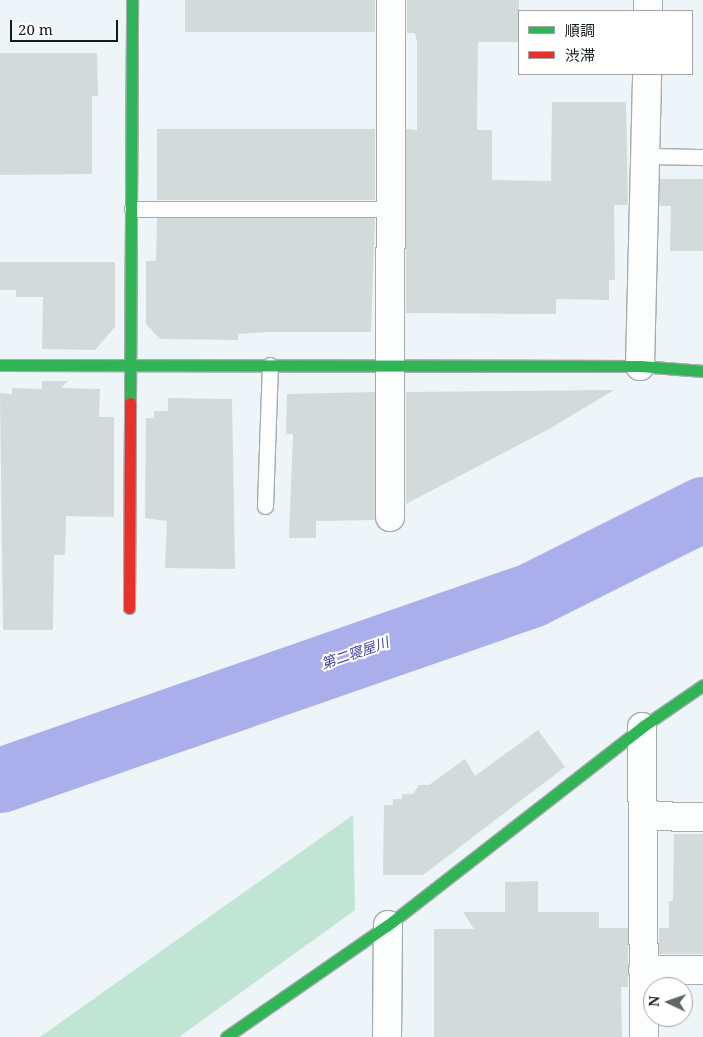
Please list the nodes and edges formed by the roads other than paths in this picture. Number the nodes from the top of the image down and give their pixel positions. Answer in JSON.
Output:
{"nodes":[{"id":1,"x":132,"y":0,"type":"edge"},
{"id":2,"x":391,"y":0,"type":"edge"},
{"id":3,"x":646,"y":75,"type":"edge"},
{"id":4,"x":645,"y":156,"type":"junction"},
{"id":5,"x":703,"y":157,"type":"edge"},
{"id":6,"x":391,"y":208,"type":"junction"},
{"id":7,"x":132,"y":209,"type":"junction"},
{"id":8,"x":0,"y":364,"type":"edge"},
{"id":9,"x":132,"y":365,"type":"junction"},
{"id":10,"x":391,"y":365,"type":"junction"},
{"id":11,"x":270,"y":366,"type":"junction"},
{"id":12,"x":640,"y":366,"type":"junction"},
{"id":13,"x":703,"y":371,"type":"edge"},
{"id":14,"x":265,"y":506,"type":"dead end"},
{"id":15,"x":390,"y":517,"type":"dead end"},
{"id":16,"x":129,"y":608,"type":"dead end"},
{"id":17,"x":703,"y":685,"type":"edge"},
{"id":18,"x":642,"y":727,"type":"junction"},
{"id":19,"x":643,"y":816,"type":"junction"},
{"id":20,"x":703,"y":818,"type":"edge"},
{"id":21,"x":388,"y":925,"type":"junction"},
{"id":22,"x":644,"y":970,"type":"junction"},
{"id":23,"x":703,"y":970,"type":"edge"},
{"id":24,"x":226,"y":1037,"type":"edge"},
{"id":25,"x":387,"y":1037,"type":"edge"},
{"id":26,"x":644,"y":1037,"type":"edge"}],
"edges":[{"from":1,"to":7,"type":"street"},
{"from":2,"to":6,"type":"street"},
{"from":3,"to":4,"type":"street"},
{"from":4,"to":5,"type":"lane"},
{"from":4,"to":12,"type":"street"},
{"from":6,"to":7,"type":"lane"},
{"from":6,"to":10,"type":"street"},
{"from":7,"to":9,"type":"street"},
{"from":8,"to":9,"type":"street"},
{"from":9,"to":11,"type":"street"},
{"from":9,"to":16,"type":"street"},
{"from":10,"to":11,"type":"street"},
{"from":10,"to":12,"type":"street"},
{"from":10,"to":15,"type":"street"},
{"from":11,"to":14,"type":"lane"},
{"from":12,"to":13,"type":"street"},
{"from":17,"to":18,"type":"street"},
{"from":18,"to":19,"type":"street"},
{"from":18,"to":21,"type":"street"},
{"from":19,"to":20,"type":"street"},
{"from":19,"to":22,"type":"street"},
{"from":21,"to":24,"type":"street"},
{"from":21,"to":25,"type":"street"},
{"from":22,"to":23,"type":"street"},
{"from":22,"to":26,"type":"street"}]}
